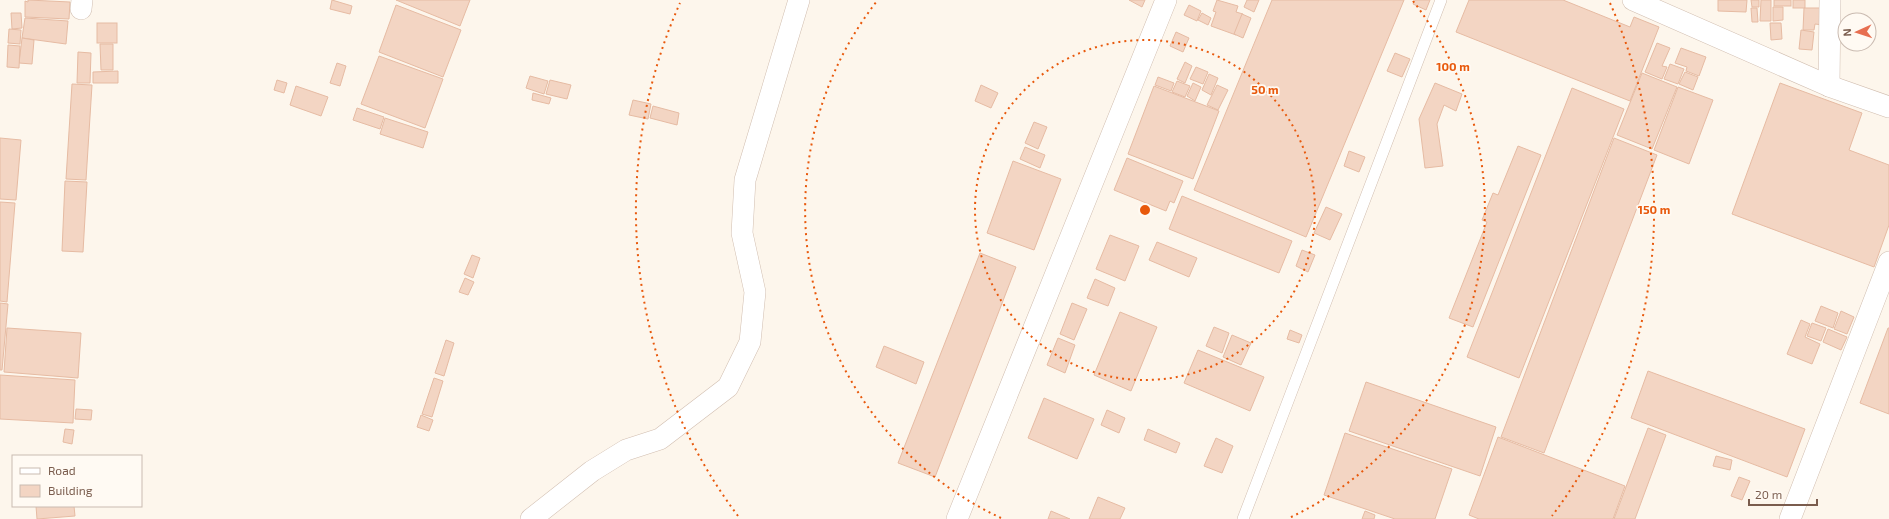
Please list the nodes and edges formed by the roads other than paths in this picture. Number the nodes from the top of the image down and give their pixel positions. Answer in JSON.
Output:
{"nodes":[{"id":1,"x":800,"y":0,"type":"edge"},
{"id":2,"x":1166,"y":0,"type":"edge"},
{"id":3,"x":1441,"y":0,"type":"edge"},
{"id":4,"x":1633,"y":0,"type":"edge"},
{"id":5,"x":1830,"y":0,"type":"edge"},
{"id":6,"x":1829,"y":86,"type":"junction"},
{"id":7,"x":1889,"y":107,"type":"edge"},
{"id":8,"x":1889,"y":262,"type":"edge"},
{"id":9,"x":531,"y":519,"type":"edge"},
{"id":10,"x":957,"y":519,"type":"edge"},
{"id":11,"x":1243,"y":519,"type":"edge"},
{"id":12,"x":1790,"y":519,"type":"edge"}],
"edges":[{"from":1,"to":9,"type":"street"},
{"from":2,"to":10,"type":"street"},
{"from":3,"to":11,"type":"lane"},
{"from":4,"to":6,"type":"street"},
{"from":5,"to":6,"type":"street"},
{"from":6,"to":7,"type":"street"},
{"from":8,"to":12,"type":"street"}]}
